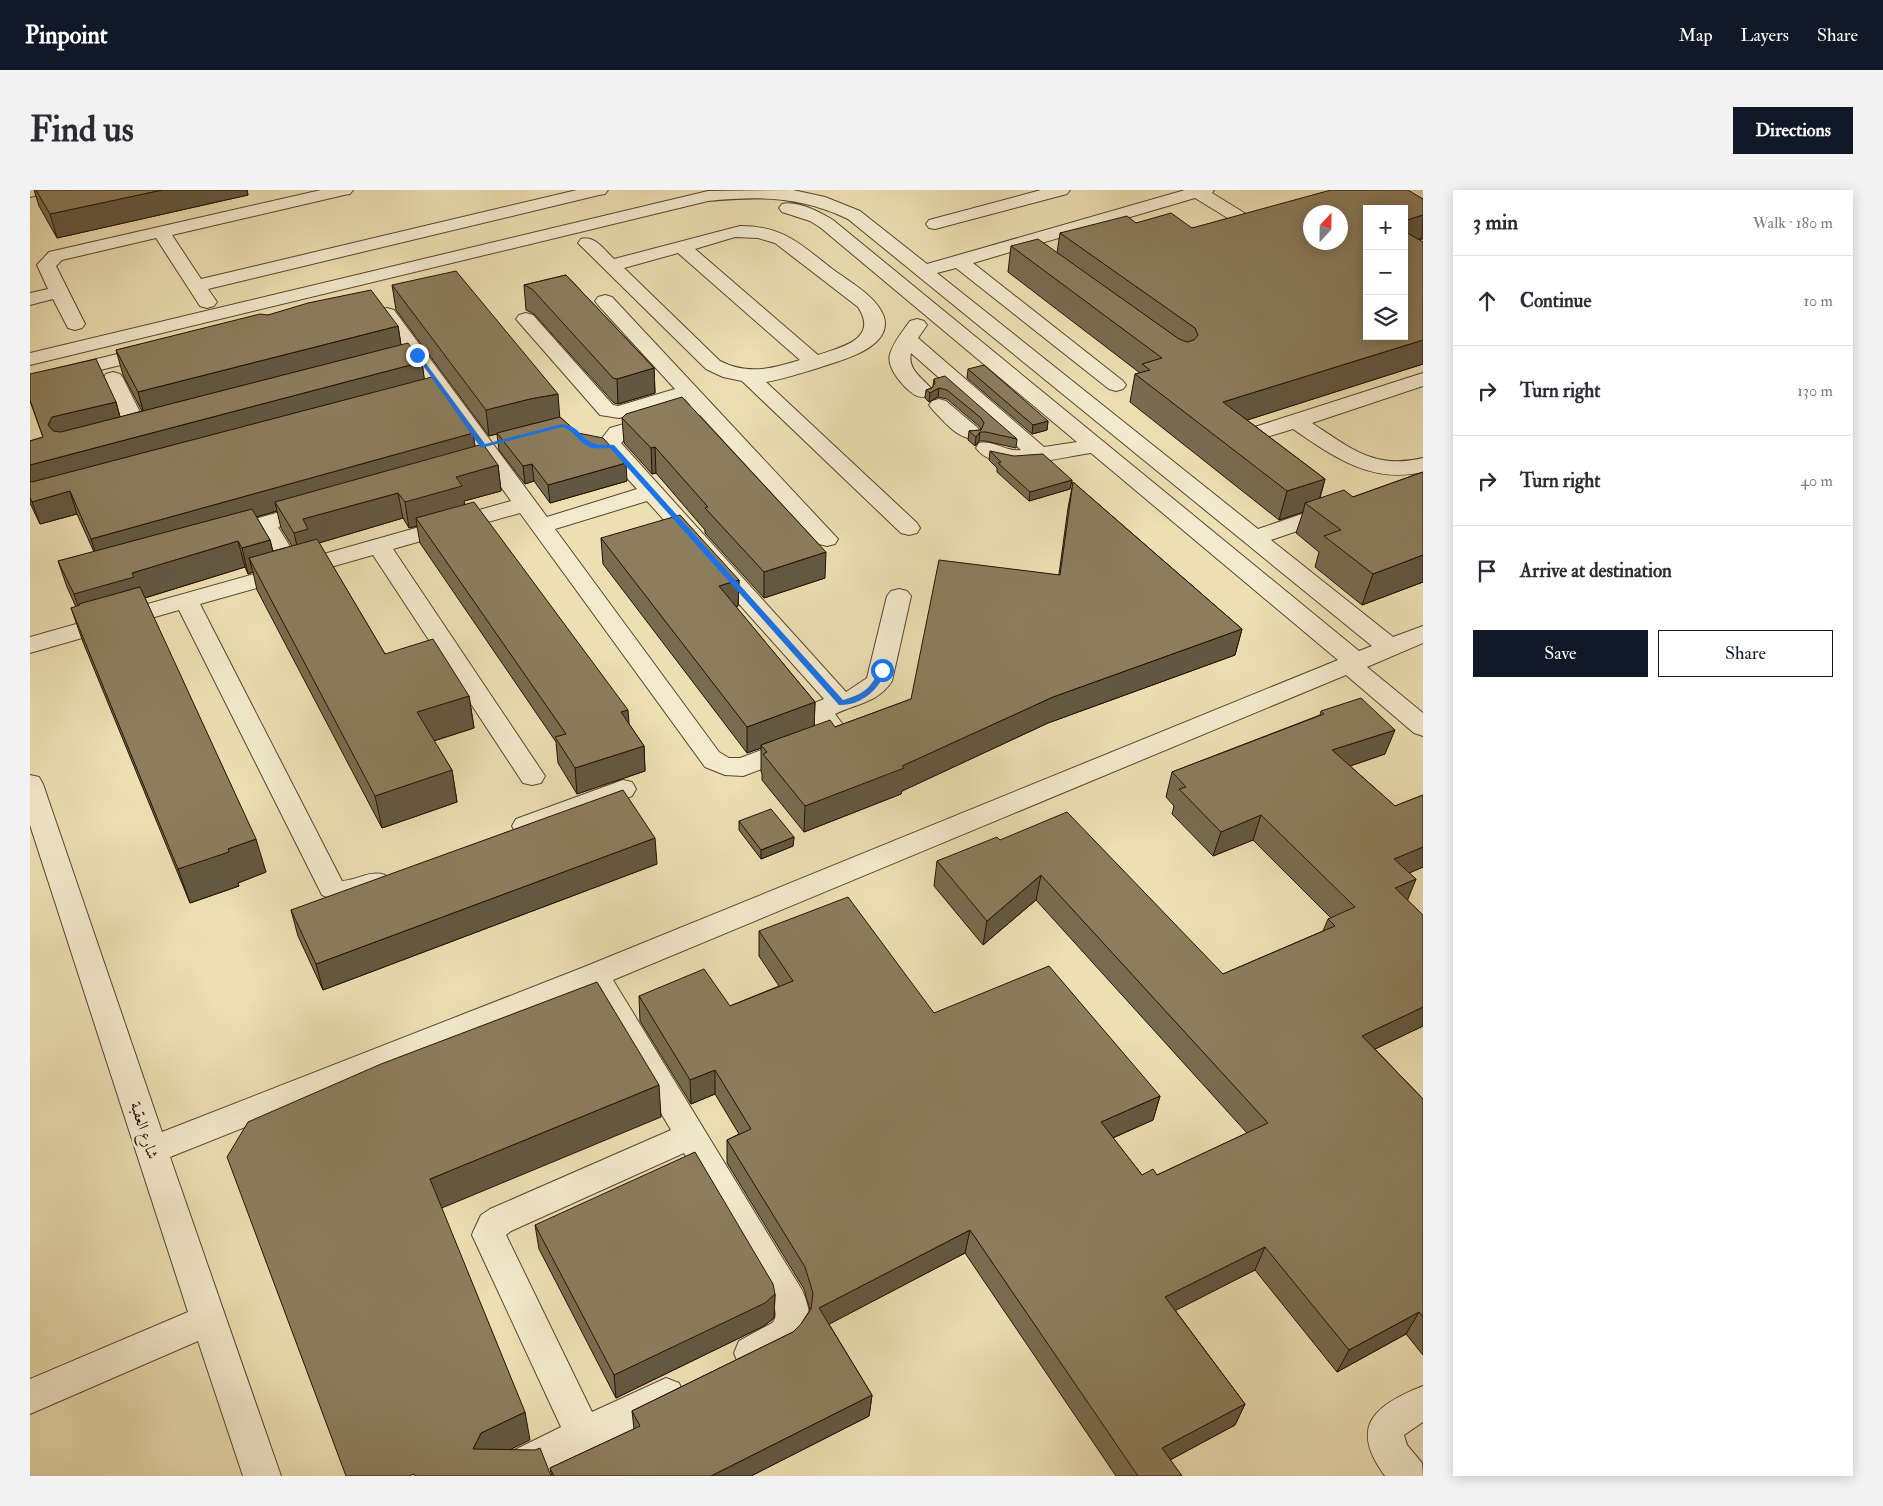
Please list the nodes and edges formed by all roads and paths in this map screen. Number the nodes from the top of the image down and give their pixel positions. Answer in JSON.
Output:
{"nodes":[{"id":1,"x":38,"y":190,"type":"edge"},
{"id":2,"x":344,"y":190,"type":"edge"},
{"id":3,"x":599,"y":190,"type":"edge"},
{"id":4,"x":819,"y":190,"type":"edge"},
{"id":5,"x":1061,"y":190,"type":"edge"},
{"id":6,"x":745,"y":191,"type":"edge"},
{"id":7,"x":1199,"y":191,"type":"edge"},
{"id":8,"x":30,"y":192,"type":"edge"},
{"id":9,"x":522,"y":201,"type":"junction"},
{"id":10,"x":794,"y":202,"type":"junction"},
{"id":11,"x":1245,"y":221,"type":"edge"},
{"id":12,"x":935,"y":224,"type":"dead end"},
{"id":13,"x":161,"y":232,"type":"junction"},
{"id":14,"x":554,"y":234,"type":"junction"},
{"id":15,"x":578,"y":246,"type":"junction"},
{"id":16,"x":682,"y":247,"type":"junction"},
{"id":17,"x":901,"y":253,"type":"junction"},
{"id":18,"x":872,"y":261,"type":"junction"},
{"id":19,"x":959,"y":261,"type":"junction"},
{"id":20,"x":611,"y":266,"type":"junction"},
{"id":21,"x":924,"y":271,"type":"junction"},
{"id":22,"x":449,"y":278,"type":"edge"},
{"id":23,"x":197,"y":286,"type":"junction"},
{"id":24,"x":58,"y":292,"type":"junction"},
{"id":25,"x":30,"y":299,"type":"edge"},
{"id":26,"x":605,"y":301,"type":"dead end"},
{"id":27,"x":929,"y":308,"type":"junction"},
{"id":28,"x":387,"y":314,"type":"edge"},
{"id":29,"x":215,"y":315,"type":"junction"},
{"id":30,"x":526,"y":319,"type":"dead end"},
{"id":31,"x":75,"y":324,"type":"dead end"},
{"id":32,"x":227,"y":333,"type":"edge"},
{"id":33,"x":907,"y":339,"type":"junction"},
{"id":34,"x":171,"y":347,"type":"edge"},
{"id":35,"x":30,"y":359,"type":"edge"},
{"id":36,"x":814,"y":362,"type":"junction"},
{"id":37,"x":748,"y":376,"type":"junction"},
{"id":38,"x":113,"y":378,"type":"dead end"},
{"id":39,"x":1423,"y":379,"type":"edge"},
{"id":40,"x":30,"y":381,"type":"edge"},
{"id":41,"x":1116,"y":385,"type":"dead end"},
{"id":42,"x":923,"y":391,"type":"dead end"},
{"id":43,"x":696,"y":399,"type":"junction"},
{"id":44,"x":939,"y":405,"type":"dead end"},
{"id":45,"x":1295,"y":421,"type":"junction"},
{"id":46,"x":138,"y":428,"type":"edge"},
{"id":47,"x":970,"y":433,"type":"edge"},
{"id":48,"x":1247,"y":437,"type":"edge"},
{"id":49,"x":1097,"y":446,"type":"junction"},
{"id":50,"x":987,"y":448,"type":"dead end"},
{"id":51,"x":1039,"y":454,"type":"junction"},
{"id":52,"x":1423,"y":465,"type":"edge"},
{"id":53,"x":652,"y":492,"type":"junction"},
{"id":54,"x":1210,"y":502,"type":"junction"},
{"id":55,"x":525,"y":504,"type":"junction"},
{"id":56,"x":331,"y":505,"type":"edge"},
{"id":57,"x":1334,"y":511,"type":"edge"},
{"id":58,"x":1177,"y":513,"type":"junction"},
{"id":59,"x":265,"y":524,"type":"junction"},
{"id":60,"x":541,"y":526,"type":"junction"},
{"id":61,"x":910,"y":528,"type":"dead end"},
{"id":62,"x":1254,"y":538,"type":"junction"},
{"id":63,"x":827,"y":539,"type":"dead end"},
{"id":64,"x":200,"y":542,"type":"edge"},
{"id":65,"x":380,"y":546,"type":"junction"},
{"id":66,"x":293,"y":570,"type":"junction"},
{"id":67,"x":899,"y":596,"type":"dead end"},
{"id":68,"x":186,"y":600,"type":"junction"},
{"id":69,"x":1423,"y":634,"type":"edge"},
{"id":70,"x":30,"y":645,"type":"edge"},
{"id":71,"x":1389,"y":647,"type":"junction"},
{"id":72,"x":1352,"y":662,"type":"junction"},
{"id":73,"x":842,"y":703,"type":"junction"},
{"id":74,"x":1423,"y":727,"type":"edge"},
{"id":75,"x":532,"y":776,"type":"dead end"},
{"id":76,"x":30,"y":784,"type":"edge"},
{"id":77,"x":623,"y":789,"type":"edge"},
{"id":78,"x":502,"y":834,"type":"edge"},
{"id":79,"x":400,"y":872,"type":"edge"},
{"id":80,"x":595,"y":975,"type":"junction"},
{"id":81,"x":690,"y":1136,"type":"junction"},
{"id":82,"x":152,"y":1150,"type":"junction"},
{"id":83,"x":208,"y":1320,"type":"junction"},
{"id":84,"x":725,"y":1366,"type":"edge"},
{"id":85,"x":690,"y":1384,"type":"edge"},
{"id":86,"x":30,"y":1397,"type":"edge"},
{"id":87,"x":1423,"y":1403,"type":"edge"},
{"id":88,"x":584,"y":1435,"type":"junction"},
{"id":89,"x":262,"y":1476,"type":"edge"},
{"id":90,"x":501,"y":1476,"type":"edge"},
{"id":91,"x":1409,"y":1476,"type":"edge"}],
"edges":[{"from":1,"to":8,"type":"street"},
{"from":2,"to":13,"type":"street"},
{"from":3,"to":9,"type":"street"},
{"from":4,"to":10,"type":"street"},
{"from":5,"to":12,"type":"street"},
{"from":6,"to":10,"type":"street"},
{"from":6,"to":14,"type":"street"},
{"from":7,"to":11,"type":"street"},
{"from":7,"to":19,"type":"street"},
{"from":9,"to":14,"type":"street"},
{"from":9,"to":23,"type":"street"},
{"from":10,"to":15,"type":"street"},
{"from":10,"to":17,"type":"street"},
{"from":10,"to":18,"type":"street"},
{"from":13,"to":23,"type":"street"},
{"from":13,"to":24,"type":"street"},
{"from":14,"to":15,"type":"street"},
{"from":14,"to":29,"type":"street"},
{"from":15,"to":20,"type":"street"},
{"from":15,"to":22,"type":"street"},
{"from":16,"to":20,"type":"street"},
{"from":16,"to":36,"type":"street"},
{"from":16,"to":36,"type":"street"},
{"from":17,"to":18,"type":"street"},
{"from":17,"to":21,"type":"street"},
{"from":18,"to":27,"type":"street"},
{"from":19,"to":21,"type":"street"},
{"from":19,"to":41,"type":"street"},
{"from":20,"to":37,"type":"street"},
{"from":21,"to":54,"type":"street"},
{"from":23,"to":29,"type":"street"},
{"from":24,"to":25,"type":"street"},
{"from":24,"to":31,"type":"street"},
{"from":26,"to":43,"type":"street"},
{"from":27,"to":33,"type":"street"},
{"from":27,"to":49,"type":"street"},
{"from":28,"to":55,"type":"street"},
{"from":29,"to":32,"type":"street"},
{"from":29,"to":35,"type":"street"},
{"from":30,"to":43,"type":"street"},
{"from":33,"to":42,"type":"street"},
{"from":33,"to":51,"type":"street"},
{"from":34,"to":40,"type":"street"},
{"from":36,"to":37,"type":"street"},
{"from":37,"to":61,"type":"street"},
{"from":38,"to":46,"type":"street"},
{"from":39,"to":45,"type":"street"},
{"from":43,"to":53,"type":"street"},
{"from":43,"to":63,"type":"street"},
{"from":44,"to":47,"type":"street"},
{"from":45,"to":48,"type":"street"},
{"from":45,"to":52,"type":"street"},
{"from":49,"to":51,"type":"street"},
{"from":49,"to":58,"type":"street"},
{"from":50,"to":51,"type":"street"},
{"from":53,"to":60,"type":"street"},
{"from":53,"to":73,"type":"street"},
{"from":54,"to":58,"type":"street"},
{"from":54,"to":62,"type":"street"},
{"from":55,"to":60,"type":"street"},
{"from":55,"to":65,"type":"street"},
{"from":56,"to":59,"type":"street"},
{"from":57,"to":62,"type":"street"},
{"from":58,"to":72,"type":"street"},
{"from":59,"to":64,"type":"street"},
{"from":59,"to":66,"type":"street"},
{"from":60,"to":73,"type":"street"},
{"from":62,"to":71,"type":"street"},
{"from":65,"to":66,"type":"street"},
{"from":65,"to":75,"type":"street"},
{"from":66,"to":68,"type":"street"},
{"from":67,"to":73,"type":"street"},
{"from":68,"to":70,"type":"street"},
{"from":68,"to":79,"type":"street"},
{"from":69,"to":71,"type":"street"},
{"from":71,"to":72,"type":"street"},
{"from":72,"to":74,"type":"street"},
{"from":72,"to":80,"type":"street"},
{"from":76,"to":82,"type":"street","name":"شارع العقبة"},
{"from":77,"to":78,"type":"street"},
{"from":80,"to":81,"type":"street"},
{"from":80,"to":82,"type":"street"},
{"from":81,"to":84,"type":"street"},
{"from":81,"to":88,"type":"street"},
{"from":82,"to":83,"type":"street","name":"شارع العقبة"},
{"from":83,"to":86,"type":"street"},
{"from":83,"to":89,"type":"street","name":"شارع العقبة"},
{"from":85,"to":88,"type":"street"},
{"from":87,"to":91,"type":"street"},
{"from":88,"to":90,"type":"street"}]}
